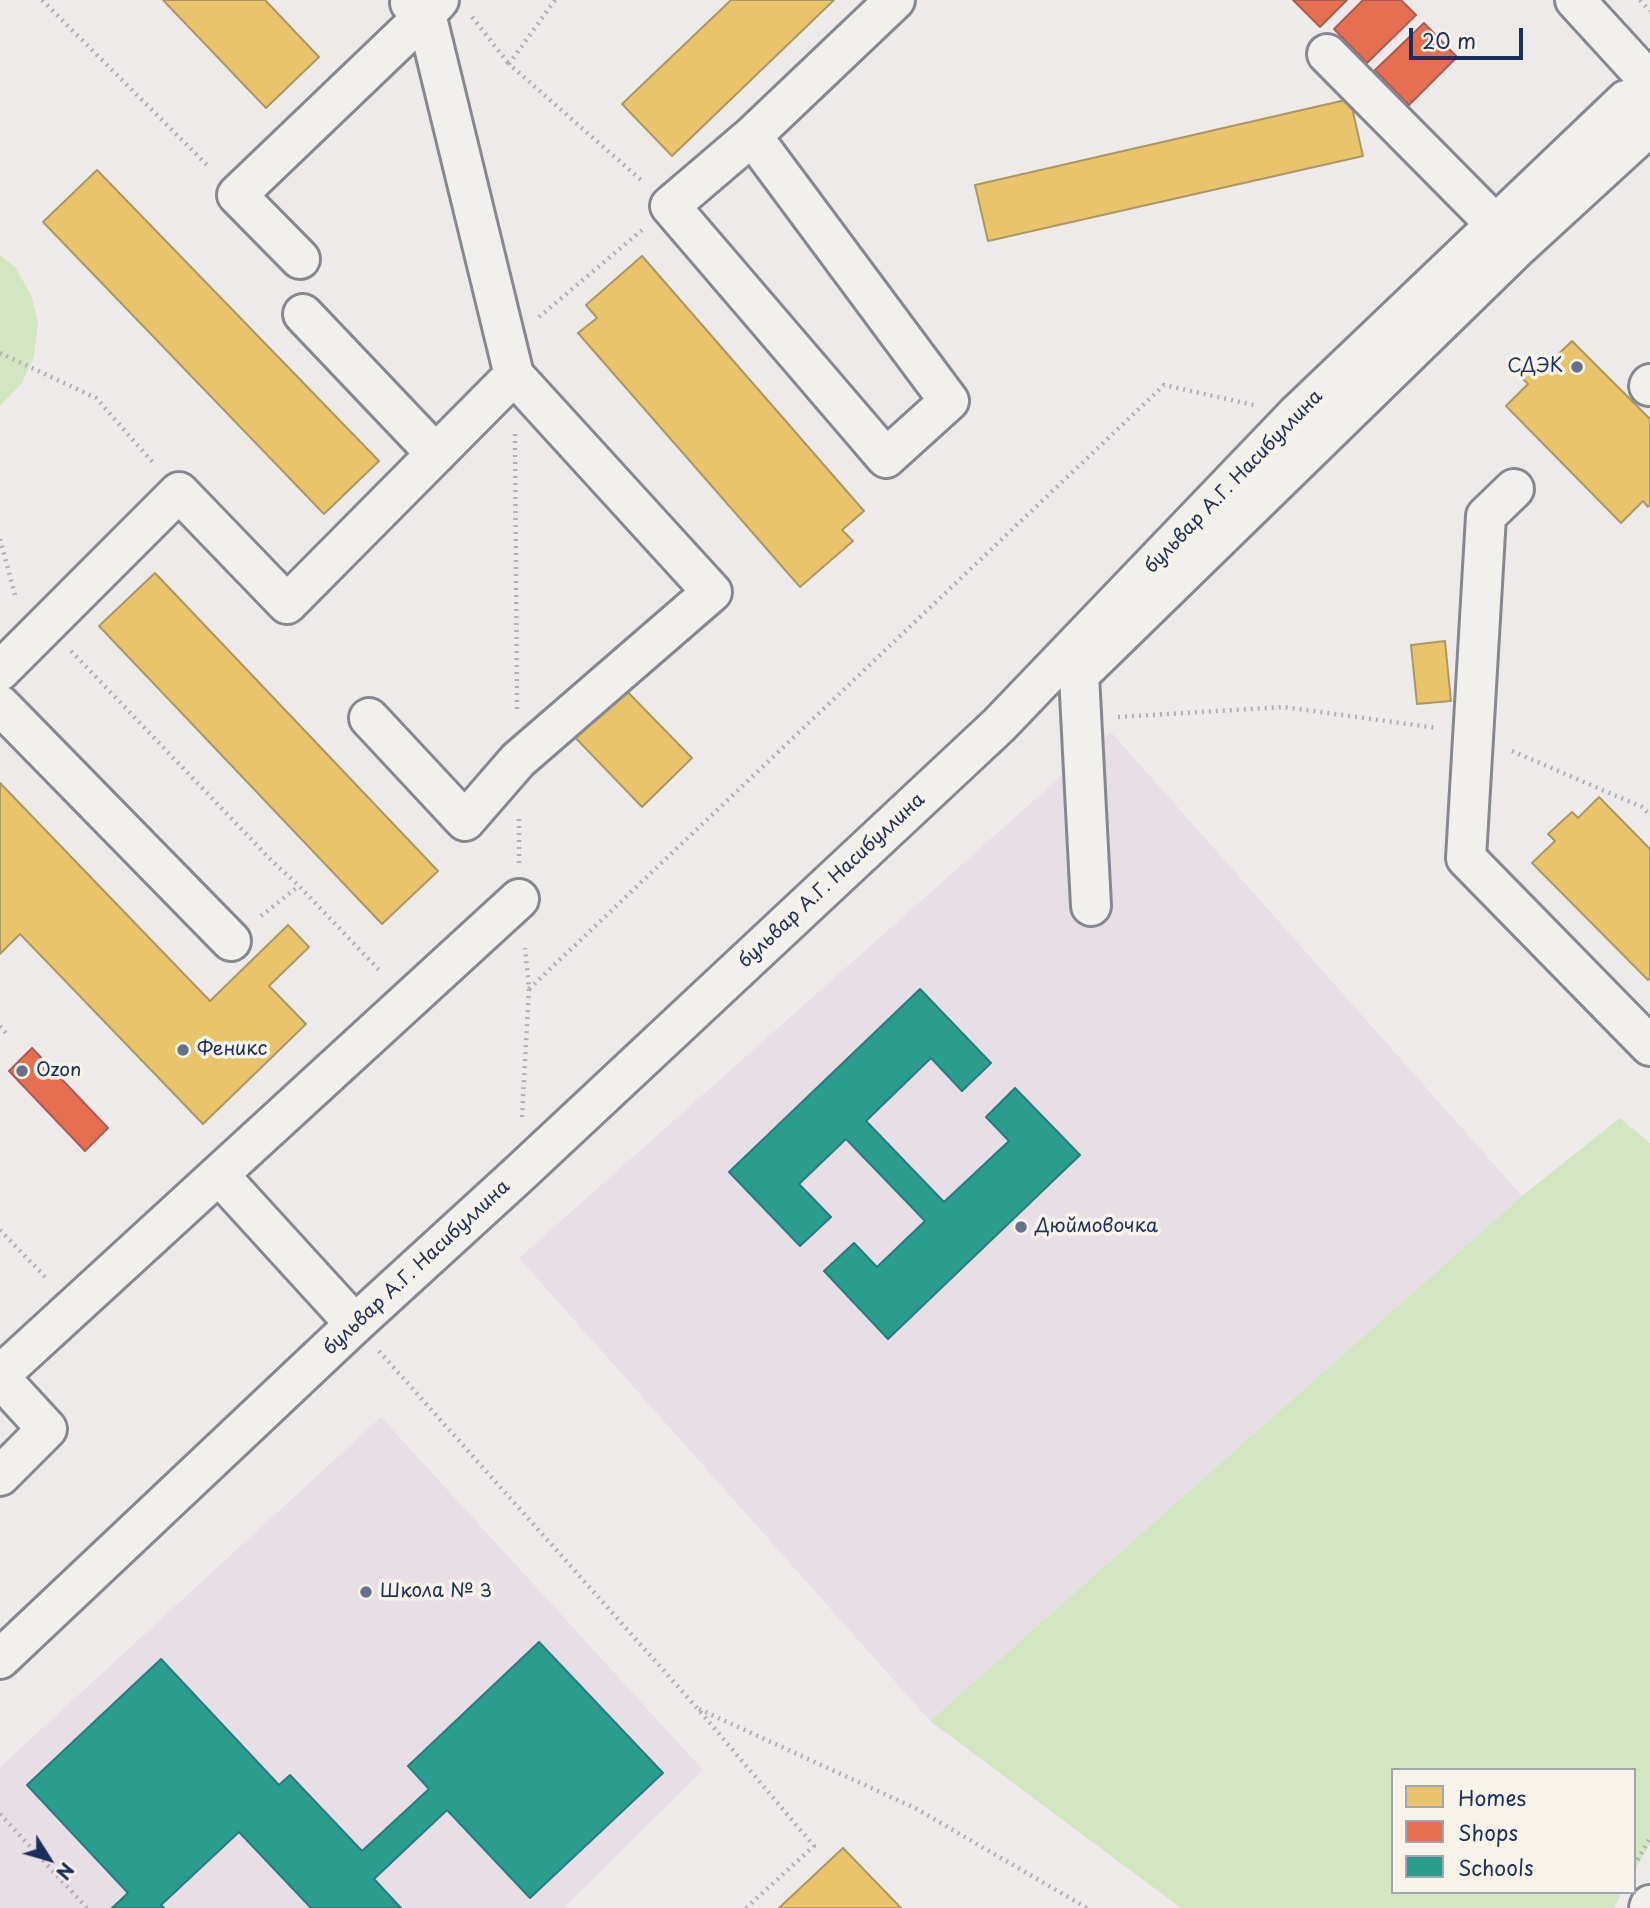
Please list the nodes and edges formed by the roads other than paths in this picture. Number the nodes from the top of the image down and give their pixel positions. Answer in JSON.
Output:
{"nodes":[{"id":1,"x":895,"y":0,"type":"edge"},
{"id":2,"x":1575,"y":0,"type":"edge"},
{"id":3,"x":434,"y":6,"type":"edge"},
{"id":4,"x":1327,"y":54,"type":"dead end"},
{"id":5,"x":1650,"y":82,"type":"edge"},
{"id":6,"x":1650,"y":99,"type":"edge"},
{"id":7,"x":1650,"y":126,"type":"edge"},
{"id":8,"x":752,"y":136,"type":"junction"},
{"id":9,"x":1518,"y":247,"type":"junction"},
{"id":10,"x":300,"y":259,"type":"dead end"},
{"id":11,"x":303,"y":314,"type":"dead end"},
{"id":12,"x":511,"y":360,"type":"junction"},
{"id":13,"x":436,"y":454,"type":"junction"},
{"id":14,"x":1514,"y":489,"type":"dead end"},
{"id":15,"x":0,"y":671,"type":"edge"},
{"id":16,"x":0,"y":705,"type":"edge"},
{"id":17,"x":369,"y":718,"type":"dead end"},
{"id":18,"x":520,"y":899,"type":"road end"},
{"id":19,"x":1091,"y":906,"type":"dead end"},
{"id":20,"x":231,"y":941,"type":"road end"},
{"id":21,"x":1650,"y":1046,"type":"edge"},
{"id":22,"x":219,"y":1175,"type":"junction"},
{"id":23,"x":355,"y":1324,"type":"junction"},
{"id":24,"x":0,"y":1377,"type":"edge"},
{"id":25,"x":0,"y":1475,"type":"edge"},
{"id":26,"x":0,"y":1659,"type":"edge"}],
"edges":[{"from":1,"to":8,"type":"street"},
{"from":2,"to":5,"type":"street"},
{"from":3,"to":10,"type":"street"},
{"from":3,"to":12,"type":"street"},
{"from":4,"to":9,"type":"street"},
{"from":6,"to":23,"type":"street","name":"бульвар А.Г. Насибуллина"},
{"from":7,"to":9,"type":"street"},
{"from":8,"to":8,"type":"street"},
{"from":9,"to":19,"type":"street"},
{"from":11,"to":13,"type":"street"},
{"from":12,"to":13,"type":"street"},
{"from":12,"to":17,"type":"street"},
{"from":13,"to":15,"type":"street"},
{"from":14,"to":21,"type":"street"},
{"from":16,"to":20,"type":"street"},
{"from":18,"to":22,"type":"street"},
{"from":22,"to":23,"type":"street"},
{"from":22,"to":24,"type":"street"},
{"from":23,"to":26,"type":"street","name":"бульвар А.Г. Насибуллина"},
{"from":24,"to":25,"type":"street"}]}
